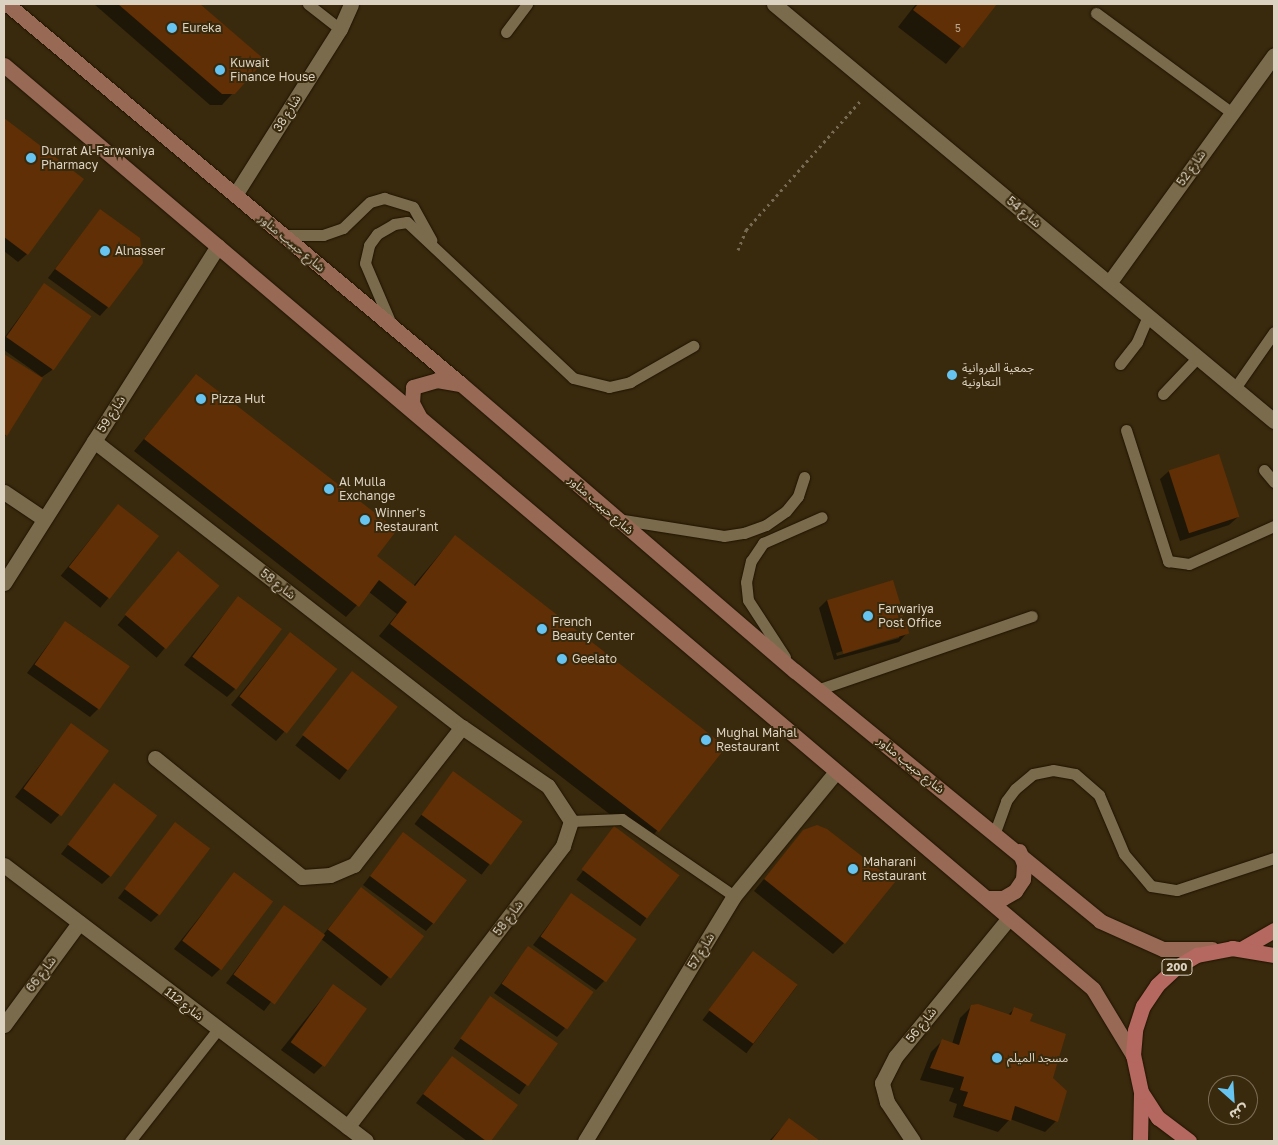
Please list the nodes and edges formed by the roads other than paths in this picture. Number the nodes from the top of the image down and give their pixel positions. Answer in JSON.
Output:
{"nodes":[{"id":1,"x":7,"y":4,"type":"edge"},
{"id":2,"x":308,"y":4,"type":"edge"},
{"id":3,"x":351,"y":4,"type":"edge"},
{"id":4,"x":528,"y":4,"type":"edge"},
{"id":5,"x":774,"y":4,"type":"edge"},
{"id":6,"x":1096,"y":13,"type":"dead end"},
{"id":7,"x":340,"y":29,"type":"junction"},
{"id":8,"x":506,"y":32,"type":"dead end"},
{"id":9,"x":1274,"y":55,"type":"edge"},
{"id":10,"x":4,"y":64,"type":"edge"},
{"id":11,"x":1231,"y":112,"type":"junction"},
{"id":12,"x":235,"y":195,"type":"junction"},
{"id":13,"x":281,"y":235,"type":"junction"},
{"id":14,"x":218,"y":246,"type":"junction"},
{"id":15,"x":437,"y":253,"type":"junction"},
{"id":16,"x":1109,"y":283,"type":"junction"},
{"id":17,"x":1148,"y":316,"type":"junction"},
{"id":18,"x":393,"y":328,"type":"junction"},
{"id":19,"x":1274,"y":332,"type":"edge"},
{"id":20,"x":693,"y":346,"type":"dead end"},
{"id":21,"x":1198,"y":357,"type":"junction"},
{"id":22,"x":1120,"y":364,"type":"dead end"},
{"id":23,"x":461,"y":384,"type":"junction"},
{"id":24,"x":1235,"y":388,"type":"junction"},
{"id":25,"x":1163,"y":394,"type":"dead end"},
{"id":26,"x":421,"y":419,"type":"junction"},
{"id":27,"x":1274,"y":421,"type":"edge"},
{"id":28,"x":1126,"y":430,"type":"dead end"},
{"id":29,"x":94,"y":441,"type":"junction"},
{"id":30,"x":1264,"y":470,"type":"dead end"},
{"id":31,"x":804,"y":477,"type":"dead end"},
{"id":32,"x":1274,"y":482,"type":"edge"},
{"id":33,"x":4,"y":492,"type":"edge"},
{"id":34,"x":822,"y":517,"type":"dead end"},
{"id":35,"x":44,"y":519,"type":"junction"},
{"id":36,"x":617,"y":519,"type":"junction"},
{"id":37,"x":1274,"y":526,"type":"edge"},
{"id":38,"x":4,"y":583,"type":"edge"},
{"id":39,"x":1032,"y":616,"type":"dead end"},
{"id":40,"x":795,"y":671,"type":"junction"},
{"id":41,"x":820,"y":689,"type":"junction"},
{"id":42,"x":462,"y":727,"type":"junction"},
{"id":43,"x":155,"y":758,"type":"dead end"},
{"id":44,"x":835,"y":773,"type":"junction"},
{"id":45,"x":571,"y":821,"type":"junction"},
{"id":46,"x":995,"y":832,"type":"junction"},
{"id":47,"x":1019,"y":851,"type":"junction"},
{"id":48,"x":1274,"y":858,"type":"edge"},
{"id":49,"x":4,"y":865,"type":"edge"},
{"id":50,"x":734,"y":896,"type":"junction"},
{"id":51,"x":988,"y":898,"type":"junction"},
{"id":52,"x":1009,"y":918,"type":"junction"},
{"id":53,"x":79,"y":923,"type":"junction"},
{"id":54,"x":1274,"y":930,"type":"edge"},
{"id":55,"x":1244,"y":948,"type":"junction"},
{"id":56,"x":1221,"y":949,"type":"junction"},
{"id":57,"x":1274,"y":954,"type":"edge"},
{"id":58,"x":4,"y":1024,"type":"edge"},
{"id":59,"x":218,"y":1029,"type":"junction"},
{"id":60,"x":1133,"y":1055,"type":"junction"},
{"id":61,"x":1141,"y":1092,"type":"junction"},
{"id":62,"x":348,"y":1127,"type":"junction"},
{"id":63,"x":130,"y":1141,"type":"edge"},
{"id":64,"x":366,"y":1141,"type":"edge"},
{"id":65,"x":585,"y":1141,"type":"edge"},
{"id":66,"x":913,"y":1141,"type":"edge"},
{"id":67,"x":1140,"y":1141,"type":"edge"},
{"id":68,"x":1188,"y":1141,"type":"edge"}],
"edges":[{"from":1,"to":12,"type":"street","name":"شارع حبيب مناور"},
{"from":2,"to":7,"type":"lane"},
{"from":3,"to":7,"type":"street","name":"شارع 38"},
{"from":4,"to":8,"type":"lane"},
{"from":5,"to":16,"type":"street","name":"شارع 54"},
{"from":6,"to":11,"type":"lane"},
{"from":7,"to":12,"type":"street","name":"شارع 38"},
{"from":9,"to":11,"type":"street","name":"شارع 52"},
{"from":10,"to":14,"type":"street"},
{"from":11,"to":16,"type":"street","name":"شارع 52"},
{"from":12,"to":13,"type":"street","name":"شارع حبيب مناور"},
{"from":13,"to":15,"type":"lane"},
{"from":13,"to":18,"type":"street","name":"شارع حبيب مناور"},
{"from":14,"to":26,"type":"street"},
{"from":14,"to":29,"type":"street","name":"شارع 59"},
{"from":15,"to":18,"type":"lane"},
{"from":15,"to":20,"type":"lane"},
{"from":16,"to":17,"type":"street","name":"شارع 54"},
{"from":17,"to":21,"type":"street","name":"شارع 54"},
{"from":17,"to":22,"type":"lane"},
{"from":18,"to":23,"type":"street","name":"شارع حبيب مناور"},
{"from":19,"to":24,"type":"lane"},
{"from":21,"to":24,"type":"street","name":"شارع 54"},
{"from":21,"to":25,"type":"lane"},
{"from":23,"to":26,"type":"street"},
{"from":23,"to":36,"type":"street","name":"شارع حبيب مناور"},
{"from":24,"to":27,"type":"street","name":"شارع 54"},
{"from":26,"to":44,"type":"street"},
{"from":28,"to":37,"type":"lane"},
{"from":29,"to":35,"type":"street","name":"شارع 59"},
{"from":29,"to":42,"type":"street","name":"شارع 58"},
{"from":30,"to":32,"type":"lane"},
{"from":31,"to":36,"type":"lane"},
{"from":33,"to":35,"type":"street"},
{"from":34,"to":40,"type":"lane"},
{"from":35,"to":38,"type":"street","name":"شارع 59"},
{"from":36,"to":40,"type":"street","name":"شارع حبيب مناور"},
{"from":39,"to":41,"type":"lane"},
{"from":40,"to":41,"type":"street","name":"شارع حبيب مناور"},
{"from":41,"to":46,"type":"street","name":"شارع حبيب مناور"},
{"from":42,"to":43,"type":"street"},
{"from":42,"to":45,"type":"street","name":"شارع 58"},
{"from":44,"to":50,"type":"street","name":"شارع 57"},
{"from":44,"to":51,"type":"street"},
{"from":45,"to":50,"type":"lane"},
{"from":45,"to":62,"type":"street","name":"شارع 58"},
{"from":46,"to":47,"type":"street","name":"شارع حبيب مناور"},
{"from":46,"to":48,"type":"lane"},
{"from":47,"to":51,"type":"street"},
{"from":47,"to":56,"type":"street","name":"شارع حبيب مناور"},
{"from":49,"to":53,"type":"street","name":"شارع 112"},
{"from":50,"to":65,"type":"street","name":"شارع 57"},
{"from":51,"to":52,"type":"street"},
{"from":52,"to":60,"type":"street"},
{"from":52,"to":66,"type":"street","name":"شارع 56"},
{"from":53,"to":58,"type":"street","name":"شارع 66"},
{"from":53,"to":59,"type":"street","name":"شارع 112"},
{"from":54,"to":55,"type":"main road","number":"200"},
{"from":55,"to":56,"type":"main road","number":"200"},
{"from":55,"to":57,"type":"main road","number":"200"},
{"from":56,"to":60,"type":"main road","number":"200"},
{"from":59,"to":62,"type":"street","name":"شارع 112"},
{"from":59,"to":63,"type":"lane"},
{"from":60,"to":61,"type":"main road","number":"200"},
{"from":61,"to":67,"type":"main road","number":"200"},
{"from":61,"to":68,"type":"main road","number":"200"},
{"from":62,"to":64,"type":"street","name":"شارع 112"}]}
